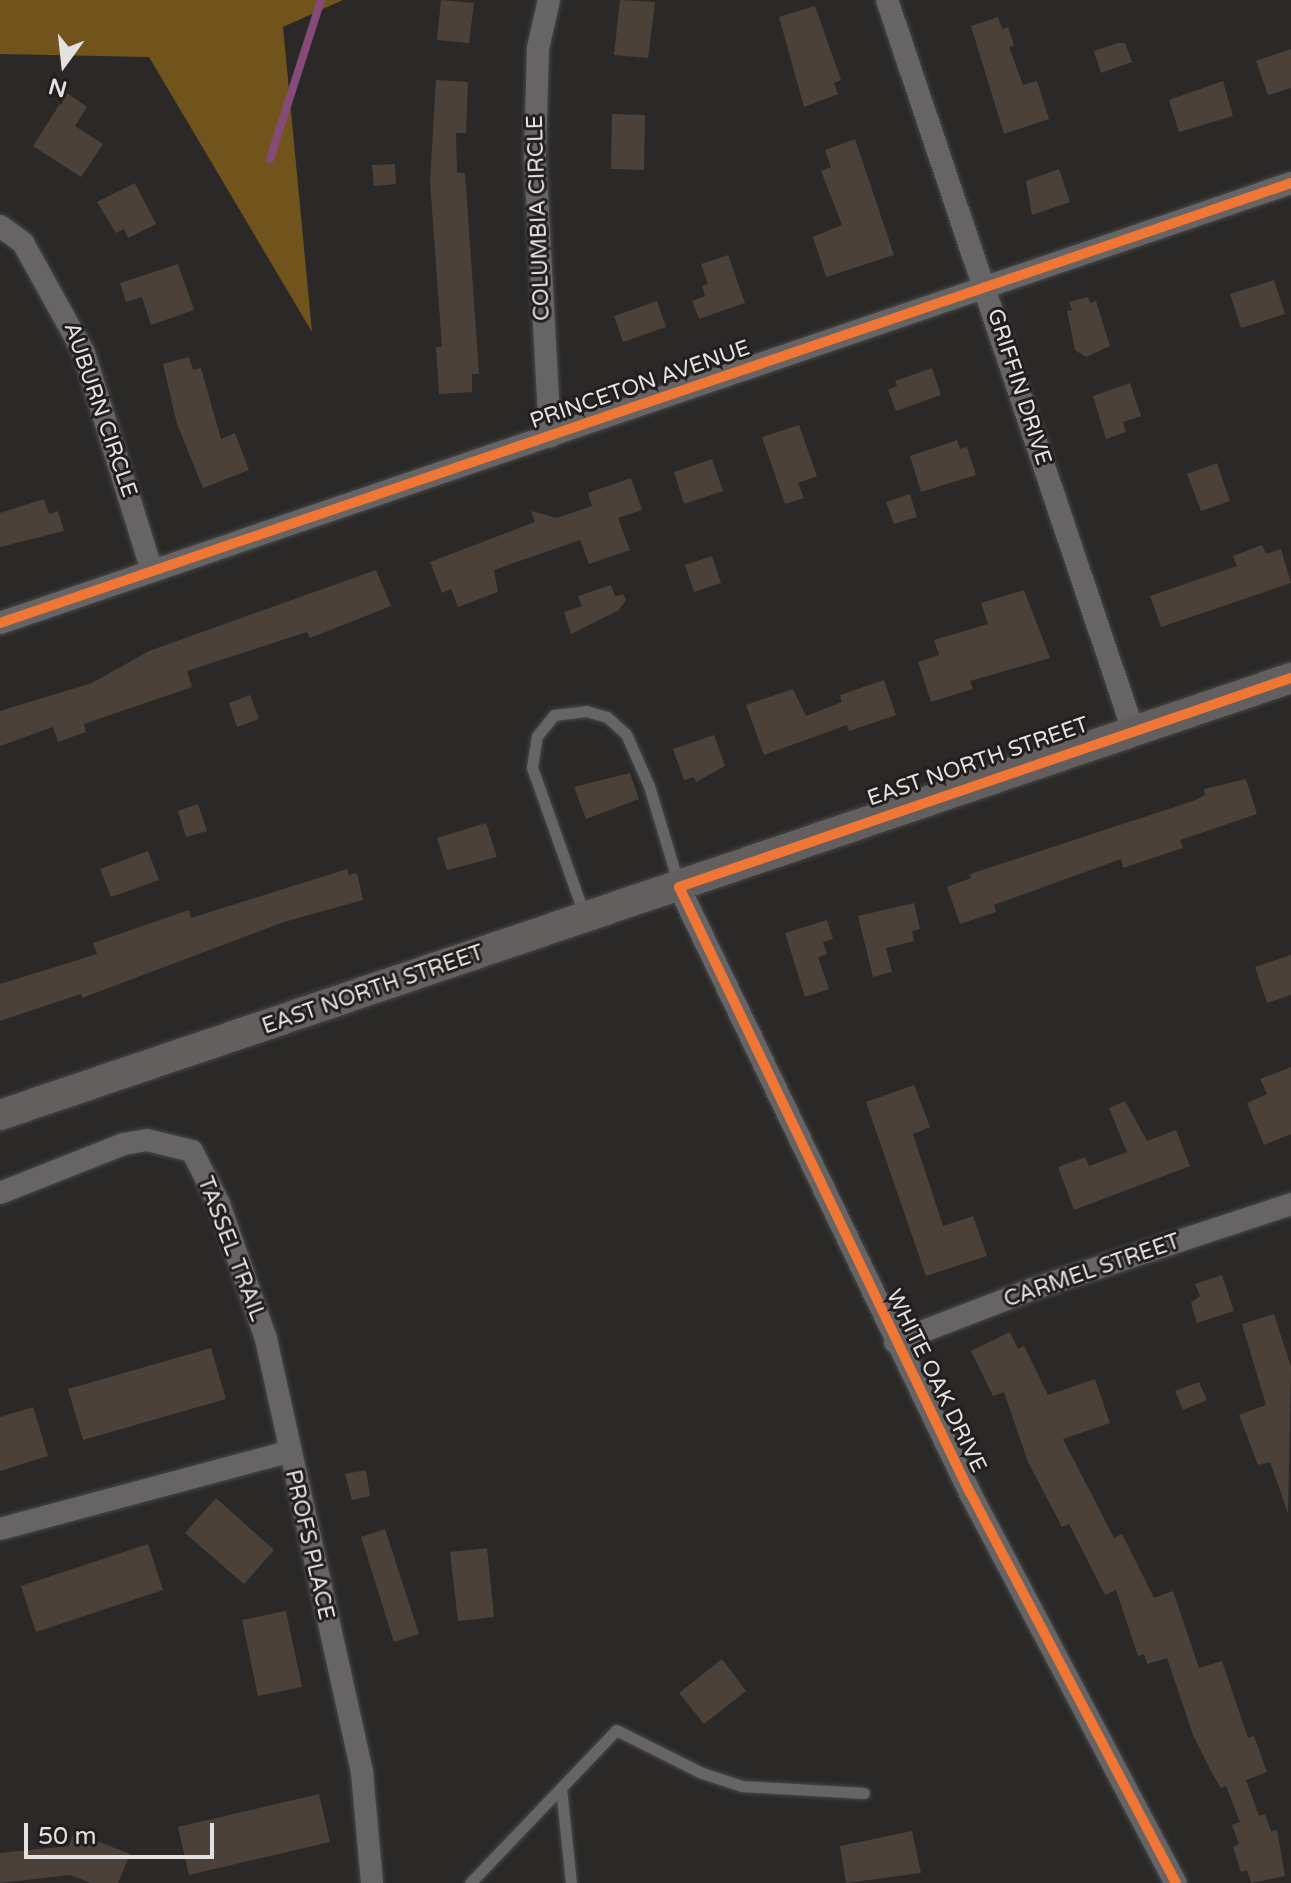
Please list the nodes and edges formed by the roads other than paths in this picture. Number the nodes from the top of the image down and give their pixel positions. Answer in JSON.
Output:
{"nodes":[{"id":1,"x":549,"y":0,"type":"edge"},
{"id":2,"x":887,"y":0,"type":"edge"},
{"id":3,"x":1291,"y":183,"type":"edge"},
{"id":4,"x":0,"y":226,"type":"edge"},
{"id":5,"x":987,"y":289,"type":"junction"},
{"id":6,"x":550,"y":437,"type":"junction"},
{"id":7,"x":151,"y":568,"type":"junction"},
{"id":8,"x":0,"y":623,"type":"edge"},
{"id":9,"x":1291,"y":678,"type":"edge"},
{"id":10,"x":1133,"y":730,"type":"junction"},
{"id":11,"x":679,"y":887,"type":"junction"},
{"id":12,"x":585,"y":919,"type":"junction"},
{"id":13,"x":0,"y":1115,"type":"edge"},
{"id":14,"x":0,"y":1193,"type":"edge"},
{"id":15,"x":1291,"y":1204,"type":"edge"},
{"id":16,"x":895,"y":1342,"type":"junction"},
{"id":17,"x":288,"y":1452,"type":"junction"},
{"id":18,"x":0,"y":1529,"type":"edge"},
{"id":19,"x":561,"y":1788,"type":"junction"},
{"id":20,"x":864,"y":1793,"type":"dead end"},
{"id":21,"x":372,"y":1883,"type":"edge"},
{"id":22,"x":470,"y":1883,"type":"edge"},
{"id":23,"x":571,"y":1883,"type":"edge"},
{"id":24,"x":1176,"y":1883,"type":"edge"}],
"edges":[{"from":1,"to":6,"type":"street","name":"COLUMBIA CIRCLE"},
{"from":2,"to":5,"type":"street","name":"GRIFFIN DRIVE"},
{"from":3,"to":5,"type":"street","name":"PRINCETON AVENUE"},
{"from":4,"to":7,"type":"street","name":"AUBURN CIRCLE"},
{"from":5,"to":6,"type":"street","name":"PRINCETON AVENUE"},
{"from":5,"to":10,"type":"street","name":"GRIFFIN DRIVE"},
{"from":6,"to":7,"type":"street","name":"PRINCETON AVENUE"},
{"from":7,"to":8,"type":"street","name":"PRINCETON AVENUE"},
{"from":9,"to":10,"type":"main road","name":"EAST NORTH STREET"},
{"from":10,"to":11,"type":"main road","name":"EAST NORTH STREET"},
{"from":11,"to":12,"type":"main road","name":"EAST NORTH STREET"},
{"from":11,"to":12,"type":"lane"},
{"from":11,"to":16,"type":"street","name":"WHITE OAK DRIVE"},
{"from":12,"to":13,"type":"main road","name":"EAST NORTH STREET"},
{"from":14,"to":17,"type":"street","name":"TASSEL TRAIL"},
{"from":15,"to":16,"type":"street","name":"CARMEL STREET"},
{"from":16,"to":24,"type":"street","name":"WHITE OAK DRIVE"},
{"from":17,"to":18,"type":"street","name":"PROFS PLACE"},
{"from":17,"to":21,"type":"street","name":"PROFS PLACE"},
{"from":19,"to":20,"type":"lane"},
{"from":19,"to":22,"type":"lane"},
{"from":19,"to":23,"type":"lane"}]}
